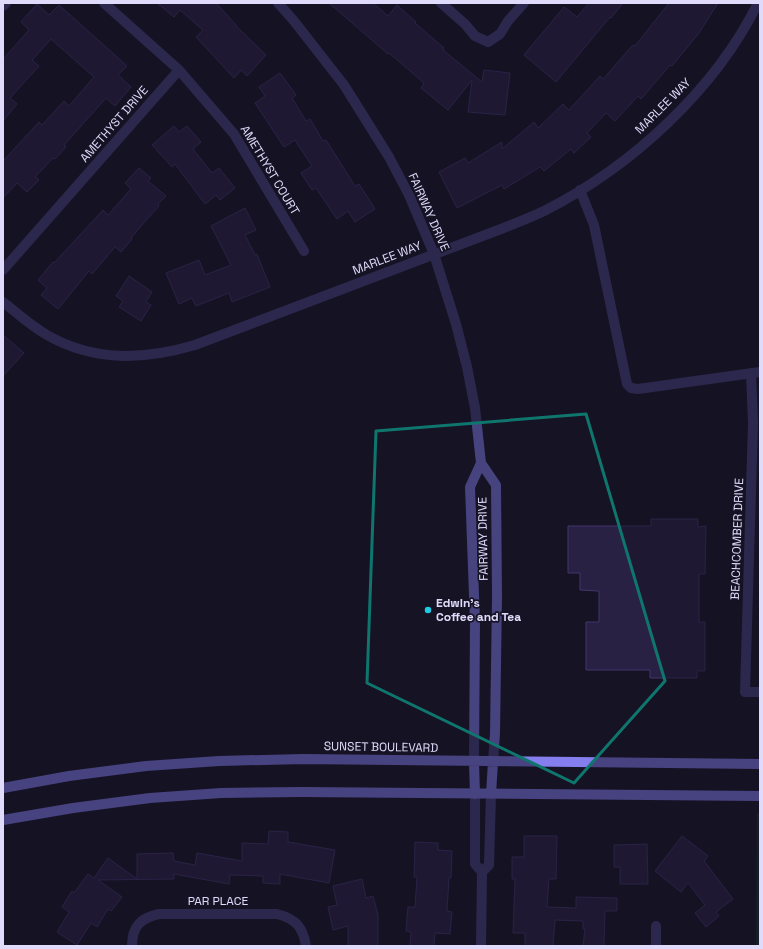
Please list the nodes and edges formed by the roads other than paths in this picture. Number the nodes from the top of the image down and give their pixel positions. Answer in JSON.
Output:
{"nodes":[{"id":1,"x":6,"y":3,"type":"edge"},
{"id":2,"x":104,"y":3,"type":"edge"},
{"id":3,"x":278,"y":3,"type":"edge"},
{"id":4,"x":441,"y":3,"type":"edge"},
{"id":5,"x":524,"y":3,"type":"edge"},
{"id":6,"x":758,"y":3,"type":"edge"},
{"id":7,"x":3,"y":6,"type":"edge"},
{"id":8,"x":179,"y":70,"type":"junction"},
{"id":9,"x":580,"y":190,"type":"junction"},
{"id":10,"x":304,"y":251,"type":"dead end"},
{"id":11,"x":434,"y":254,"type":"junction"},
{"id":12,"x":3,"y":270,"type":"edge"},
{"id":13,"x":3,"y":302,"type":"edge"},
{"id":14,"x":755,"y":372,"type":"edge"},
{"id":15,"x":756,"y":422,"type":"edge"},
{"id":16,"x":481,"y":463,"type":"junction"},
{"id":17,"x":760,"y":692,"type":"edge"},
{"id":18,"x":474,"y":762,"type":"junction"},
{"id":19,"x":493,"y":762,"type":"junction"},
{"id":20,"x":760,"y":764,"type":"edge"},
{"id":21,"x":3,"y":788,"type":"edge"},
{"id":22,"x":475,"y":794,"type":"junction"},
{"id":23,"x":491,"y":794,"type":"junction"},
{"id":24,"x":760,"y":796,"type":"edge"},
{"id":25,"x":3,"y":820,"type":"edge"},
{"id":26,"x":482,"y":872,"type":"junction"},
{"id":27,"x":656,"y":926,"type":"dead end"},
{"id":28,"x":132,"y":946,"type":"edge"},
{"id":29,"x":306,"y":946,"type":"edge"},
{"id":30,"x":481,"y":946,"type":"edge"},
{"id":31,"x":656,"y":946,"type":"edge"}],
"edges":[{"from":1,"to":7,"type":"street"},
{"from":2,"to":8,"type":"street"},
{"from":3,"to":11,"type":"street","name":"FAIRWAY DRIVE"},
{"from":4,"to":5,"type":"street"},
{"from":6,"to":9,"type":"street","name":"MARLEE WAY"},
{"from":8,"to":10,"type":"street","name":"AMETHYST COURT"},
{"from":8,"to":12,"type":"street","name":"AMETHYST DRIVE"},
{"from":9,"to":11,"type":"street","name":"MARLEE WAY"},
{"from":9,"to":14,"type":"street"},
{"from":11,"to":13,"type":"street","name":"MARLEE WAY"},
{"from":11,"to":16,"type":"street","name":"FAIRWAY DRIVE"},
{"from":14,"to":15,"type":"street","name":"BEACHCOMBER DRIVE"},
{"from":15,"to":17,"type":"street","name":"BEACHCOMBER DRIVE"},
{"from":16,"to":18,"type":"street","name":"FAIRWAY DRIVE"},
{"from":16,"to":19,"type":"street","name":"FAIRWAY DRIVE"},
{"from":18,"to":19,"type":"main road","name":"SUNSET BOULEVARD"},
{"from":18,"to":21,"type":"main road","name":"SUNSET BOULEVARD"},
{"from":18,"to":22,"type":"main road"},
{"from":19,"to":20,"type":"main road","name":"SUNSET BOULEVARD"},
{"from":19,"to":23,"type":"main road"},
{"from":22,"to":23,"type":"main road"},
{"from":22,"to":25,"type":"main road"},
{"from":22,"to":26,"type":"street"},
{"from":23,"to":24,"type":"main road"},
{"from":23,"to":26,"type":"street"},
{"from":26,"to":30,"type":"street"},
{"from":27,"to":31,"type":"street"},
{"from":28,"to":29,"type":"street","name":"PAR PLACE"}]}
